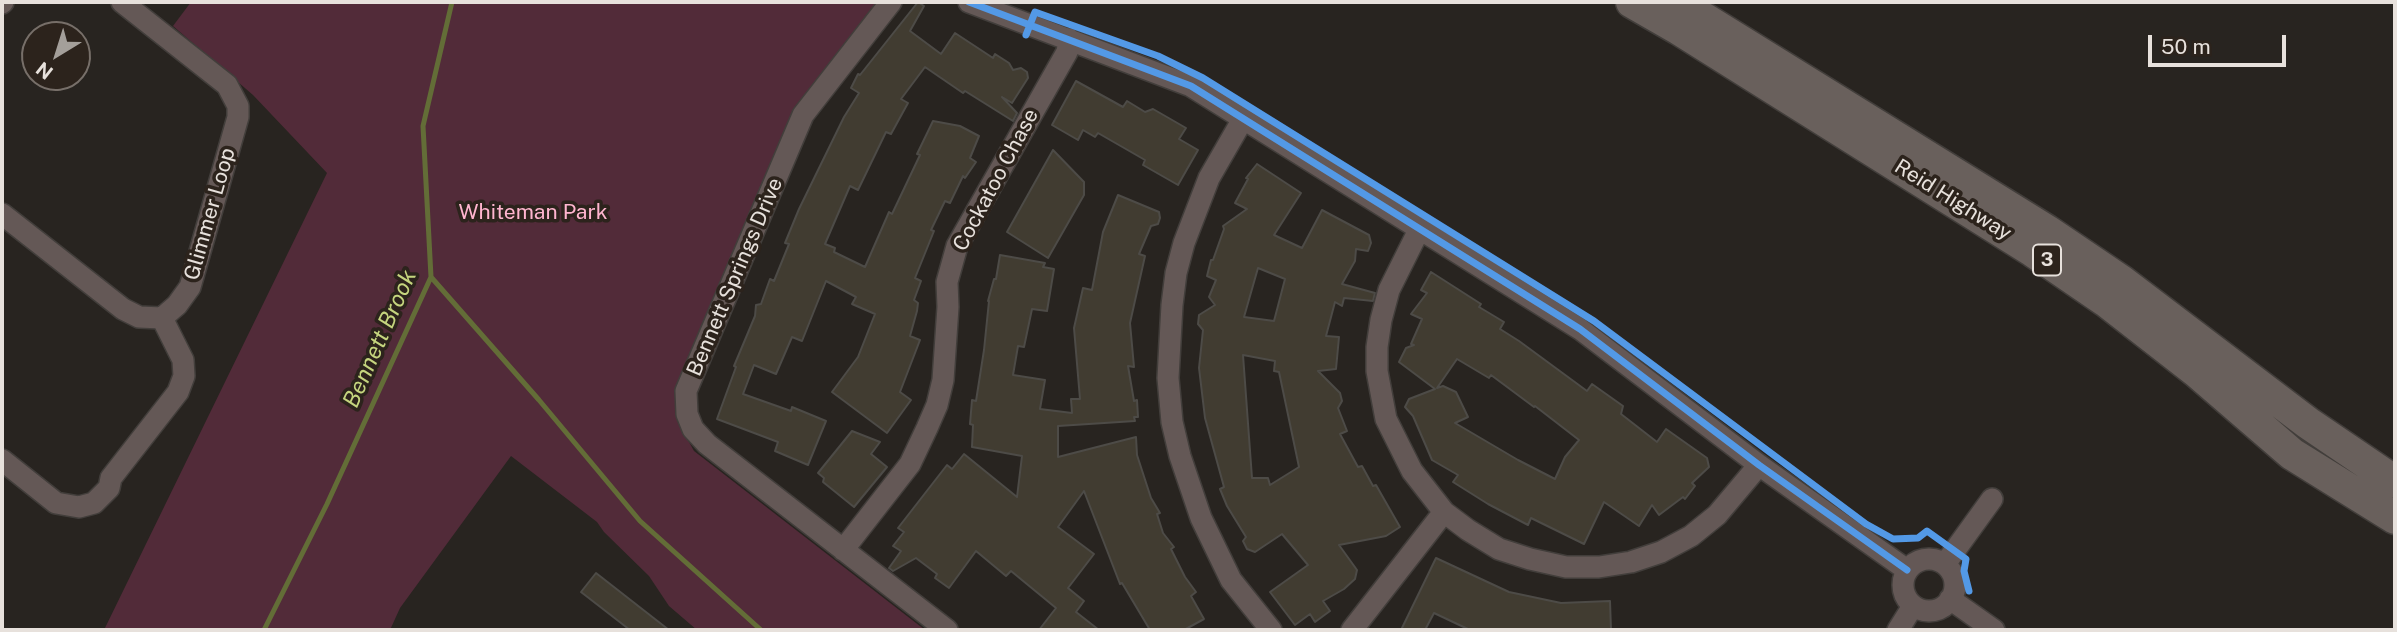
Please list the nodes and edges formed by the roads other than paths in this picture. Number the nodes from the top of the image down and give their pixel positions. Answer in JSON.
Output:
{"nodes":[{"id":1,"x":891,"y":2,"type":"edge"},
{"id":2,"x":969,"y":2,"type":"edge"},
{"id":3,"x":1632,"y":2,"type":"edge"},
{"id":4,"x":1677,"y":2,"type":"edge"},
{"id":5,"x":132,"y":5,"type":"edge"},
{"id":6,"x":1069,"y":39,"type":"junction"},
{"id":7,"x":1243,"y":119,"type":"junction"},
{"id":8,"x":2,"y":214,"type":"edge"},
{"id":9,"x":1420,"y":228,"type":"junction"},
{"id":10,"x":162,"y":318,"type":"junction"},
{"id":11,"x":2,"y":460,"type":"edge"},
{"id":12,"x":1759,"y":465,"type":"junction"},
{"id":13,"x":2395,"y":482,"type":"edge"},
{"id":14,"x":1992,"y":499,"type":"dead end"},
{"id":15,"x":1444,"y":512,"type":"junction"},
{"id":16,"x":2395,"y":518,"type":"edge"},
{"id":17,"x":843,"y":550,"type":"junction"},
{"id":18,"x":1945,"y":564,"type":"junction"},
{"id":19,"x":1907,"y":570,"type":"junction"},
{"id":20,"x":1950,"y":599,"type":"junction"},
{"id":21,"x":1913,"y":606,"type":"junction"},
{"id":22,"x":947,"y":630,"type":"edge"},
{"id":23,"x":1271,"y":630,"type":"edge"},
{"id":24,"x":1352,"y":630,"type":"edge"},
{"id":25,"x":1898,"y":630,"type":"edge"},
{"id":26,"x":1994,"y":630,"type":"edge"}],
"edges":[{"from":1,"to":17,"type":"street","name":"Bennett Springs Drive"},
{"from":2,"to":6,"type":"street"},
{"from":3,"to":16,"type":"highway","name":"Reid Highway","number":"3"},
{"from":4,"to":13,"type":"highway","name":"Reid Highway","number":"3"},
{"from":5,"to":10,"type":"street","name":"Glimmer Loop"},
{"from":6,"to":7,"type":"street"},
{"from":6,"to":17,"type":"street","name":"Cockatoo Chase"},
{"from":7,"to":9,"type":"street"},
{"from":7,"to":23,"type":"street"},
{"from":8,"to":10,"type":"street"},
{"from":9,"to":12,"type":"street"},
{"from":9,"to":15,"type":"street"},
{"from":10,"to":11,"type":"street"},
{"from":12,"to":15,"type":"street"},
{"from":12,"to":19,"type":"street"},
{"from":14,"to":18,"type":"street"},
{"from":15,"to":24,"type":"street"},
{"from":17,"to":22,"type":"street","name":"Bennett Springs Drive"},
{"from":18,"to":19,"type":"street"},
{"from":18,"to":20,"type":"street"},
{"from":19,"to":21,"type":"street"},
{"from":20,"to":21,"type":"street"},
{"from":20,"to":26,"type":"street"},
{"from":21,"to":25,"type":"street"}]}
